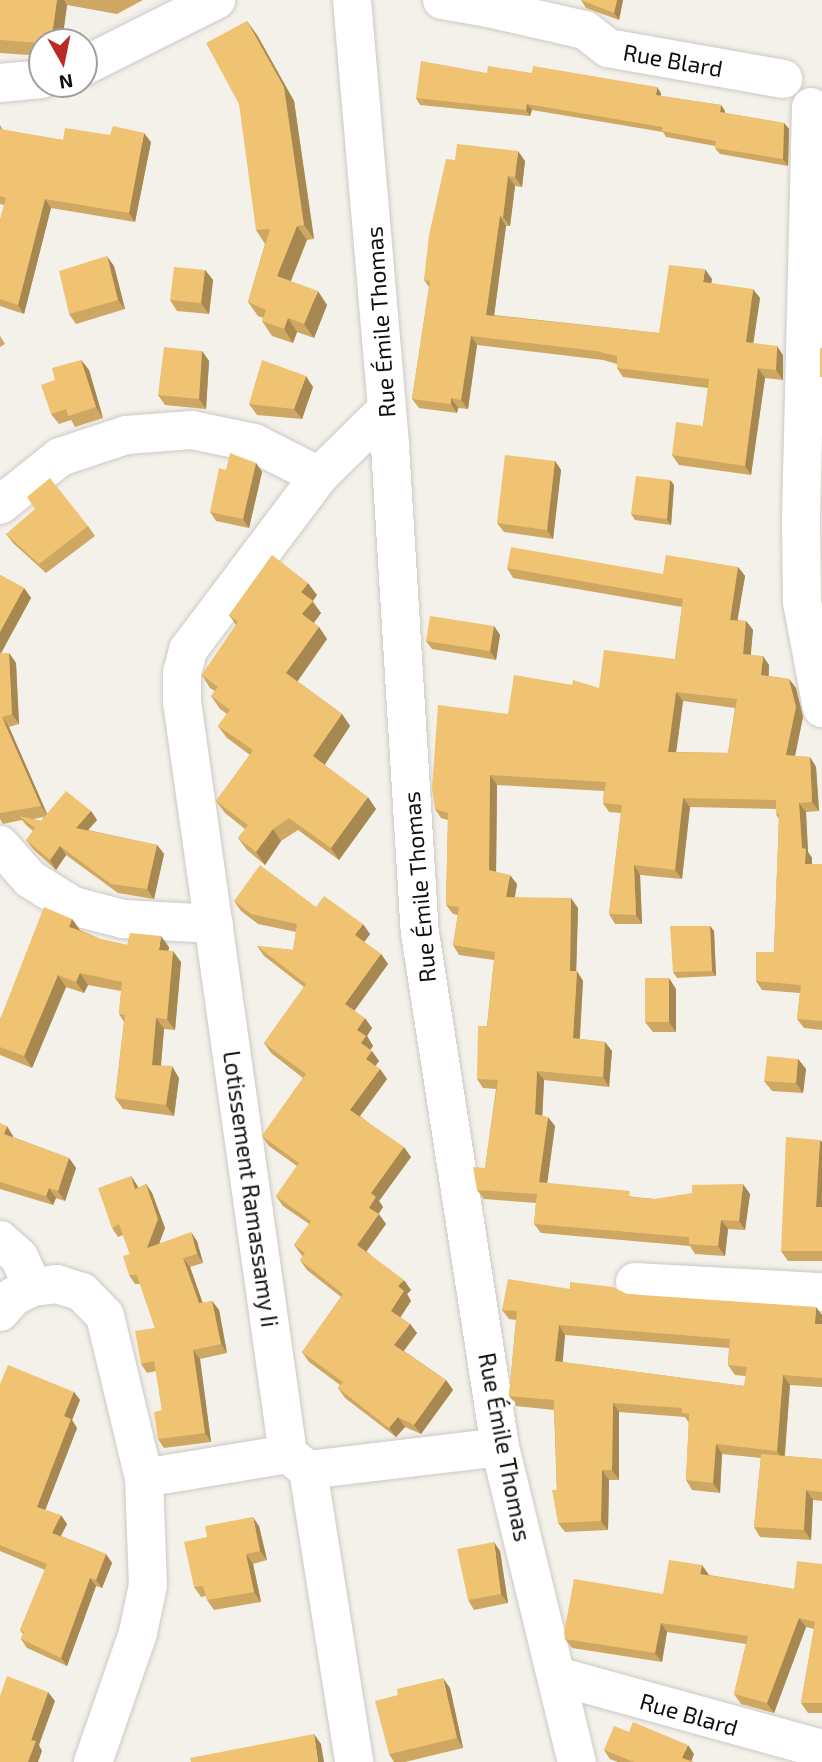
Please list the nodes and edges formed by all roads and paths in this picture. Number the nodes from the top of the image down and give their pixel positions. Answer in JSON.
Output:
{"nodes":[{"id":1,"x":216,"y":0,"type":"edge"},
{"id":2,"x":352,"y":0,"type":"edge"},
{"id":3,"x":442,"y":0,"type":"edge"},
{"id":4,"x":503,"y":4,"type":"edge"},
{"id":5,"x":98,"y":59,"type":"edge"},
{"id":6,"x":783,"y":79,"type":"dead end"},
{"id":7,"x":28,"y":80,"type":"edge"},
{"id":8,"x":0,"y":83,"type":"edge"},
{"id":9,"x":811,"y":107,"type":"dead end"},
{"id":10,"x":386,"y":411,"type":"junction"},
{"id":11,"x":319,"y":476,"type":"junction"},
{"id":12,"x":812,"y":503,"type":"edge"},
{"id":13,"x":0,"y":505,"type":"edge"},
{"id":14,"x":822,"y":708,"type":"edge"},
{"id":15,"x":0,"y":845,"type":"edge"},
{"id":16,"x":214,"y":924,"type":"junction"},
{"id":17,"x":0,"y":1240,"type":"edge"},
{"id":18,"x":635,"y":1282,"type":"dead end"},
{"id":19,"x":33,"y":1287,"type":"junction"},
{"id":20,"x":822,"y":1292,"type":"edge"},
{"id":21,"x":0,"y":1312,"type":"edge"},
{"id":22,"x":500,"y":1447,"type":"junction"},
{"id":23,"x":298,"y":1462,"type":"junction"},
{"id":24,"x":144,"y":1478,"type":"junction"},
{"id":25,"x":557,"y":1676,"type":"junction"},
{"id":26,"x":822,"y":1749,"type":"edge"},
{"id":27,"x":93,"y":1762,"type":"edge"},
{"id":28,"x":354,"y":1762,"type":"edge"},
{"id":29,"x":576,"y":1762,"type":"edge"}],
"edges":[{"from":1,"to":5,"type":"street"},
{"from":2,"to":10,"type":"street","name":"Rue Émile Thomas"},
{"from":3,"to":4,"type":"street","name":"Rue Blard"},
{"from":4,"to":6,"type":"street","name":"Rue Blard"},
{"from":7,"to":8,"type":"street"},
{"from":9,"to":12,"type":"street"},
{"from":10,"to":11,"type":"street","name":"Lotissement Ramassamy Ii"},
{"from":10,"to":22,"type":"street","name":"Rue Émile Thomas"},
{"from":11,"to":13,"type":"street"},
{"from":11,"to":16,"type":"street","name":"Lotissement Ramassamy Ii"},
{"from":12,"to":14,"type":"street"},
{"from":15,"to":16,"type":"street"},
{"from":16,"to":23,"type":"street","name":"Lotissement Ramassamy Ii"},
{"from":17,"to":19,"type":"street"},
{"from":18,"to":20,"type":"street"},
{"from":19,"to":21,"type":"street"},
{"from":19,"to":24,"type":"street"},
{"from":22,"to":23,"type":"street"},
{"from":22,"to":25,"type":"street","name":"Rue Émile Thomas"},
{"from":23,"to":24,"type":"street"},
{"from":23,"to":28,"type":"street","name":"Lotissement Ramassamy Ii"},
{"from":24,"to":27,"type":"street"},
{"from":25,"to":26,"type":"street","name":"Rue Blard"},
{"from":25,"to":29,"type":"street","name":"Rue Émile Thomas"}]}
